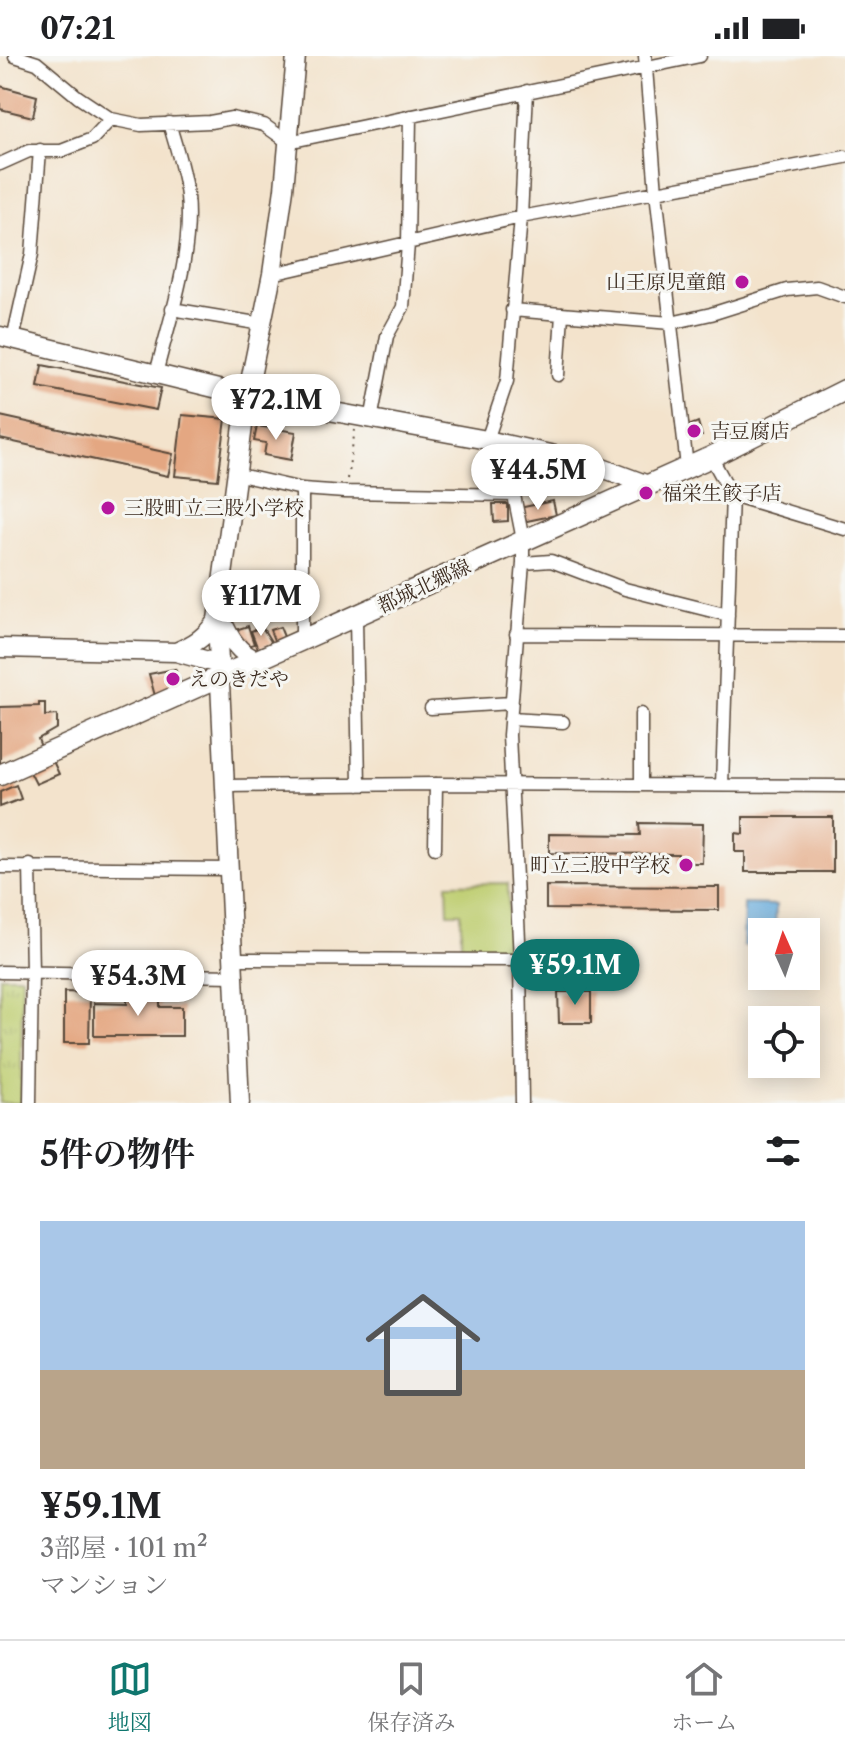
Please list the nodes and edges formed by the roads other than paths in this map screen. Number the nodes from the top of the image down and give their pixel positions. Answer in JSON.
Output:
{"nodes":[{"id":1,"x":15,"y":56,"type":"edge"},
{"id":2,"x":296,"y":56,"type":"edge"},
{"id":3,"x":700,"y":56,"type":"edge"},
{"id":4,"x":646,"y":61,"type":"edge"},
{"id":5,"x":527,"y":91,"type":"junction"},
{"id":6,"x":410,"y":116,"type":"junction"},
{"id":7,"x":111,"y":119,"type":"junction"},
{"id":8,"x":169,"y":123,"type":"junction"},
{"id":9,"x":288,"y":142,"type":"junction"},
{"id":10,"x":40,"y":150,"type":"junction"},
{"id":11,"x":845,"y":157,"type":"edge"},
{"id":12,"x":0,"y":164,"type":"edge"},
{"id":13,"x":656,"y":192,"type":"junction"},
{"id":14,"x":521,"y":217,"type":"junction"},
{"id":15,"x":408,"y":244,"type":"junction"},
{"id":16,"x":272,"y":274,"type":"junction"},
{"id":17,"x":845,"y":297,"type":"edge"},
{"id":18,"x":172,"y":309,"type":"junction"},
{"id":19,"x":512,"y":310,"type":"junction"},
{"id":20,"x":562,"y":314,"type":"junction"},
{"id":21,"x":671,"y":323,"type":"junction"},
{"id":22,"x":262,"y":324,"type":"junction"},
{"id":23,"x":6,"y":338,"type":"edge"},
{"id":24,"x":156,"y":374,"type":"junction"},
{"id":25,"x":558,"y":375,"type":"dead end"},
{"id":26,"x":845,"y":390,"type":"edge"},
{"id":27,"x":247,"y":396,"type":"junction"},
{"id":28,"x":364,"y":418,"type":"junction"},
{"id":29,"x":487,"y":440,"type":"junction"},
{"id":30,"x":523,"y":450,"type":"junction"},
{"id":31,"x":711,"y":457,"type":"junction"},
{"id":32,"x":687,"y":467,"type":"junction"},
{"id":33,"x":235,"y":474,"type":"junction"},
{"id":34,"x":648,"y":485,"type":"junction"},
{"id":35,"x":302,"y":489,"type":"junction"},
{"id":36,"x":514,"y":495,"type":"junction"},
{"id":37,"x":732,"y":495,"type":"junction"},
{"id":38,"x":845,"y":529,"type":"edge"},
{"id":39,"x":523,"y":540,"type":"junction"},
{"id":40,"x":523,"y":563,"type":"junction"},
{"id":41,"x":728,"y":615,"type":"junction"},
{"id":42,"x":217,"y":616,"type":"junction"},
{"id":43,"x":356,"y":618,"type":"junction"},
{"id":44,"x":516,"y":634,"type":"junction"},
{"id":45,"x":727,"y":635,"type":"junction"},
{"id":46,"x":845,"y":636,"type":"edge"},
{"id":47,"x":302,"y":641,"type":"junction"},
{"id":48,"x":0,"y":648,"type":"edge"},
{"id":49,"x":176,"y":652,"type":"junction"},
{"id":50,"x":259,"y":661,"type":"junction"},
{"id":51,"x":219,"y":671,"type":"junction"},
{"id":52,"x":511,"y":703,"type":"junction"},
{"id":53,"x":431,"y":708,"type":"dead end"},
{"id":54,"x":641,"y":714,"type":"dead end"},
{"id":55,"x":510,"y":719,"type":"junction"},
{"id":56,"x":563,"y":722,"type":"dead end"},
{"id":57,"x":0,"y":775,"type":"edge"},
{"id":58,"x":436,"y":784,"type":"junction"},
{"id":59,"x":512,"y":784,"type":"junction"},
{"id":60,"x":641,"y":784,"type":"junction"},
{"id":61,"x":359,"y":785,"type":"junction"},
{"id":62,"x":722,"y":785,"type":"junction"},
{"id":63,"x":224,"y":786,"type":"junction"},
{"id":64,"x":845,"y":786,"type":"edge"},
{"id":65,"x":435,"y":848,"type":"dead end"},
{"id":66,"x":30,"y":865,"type":"junction"},
{"id":67,"x":0,"y":867,"type":"edge"},
{"id":68,"x":229,"y":869,"type":"junction"},
{"id":69,"x":520,"y":960,"type":"junction"},
{"id":70,"x":234,"y":967,"type":"junction"},
{"id":71,"x":0,"y":972,"type":"edge"},
{"id":72,"x":32,"y":973,"type":"junction"},
{"id":73,"x":30,"y":1103,"type":"edge"},
{"id":74,"x":240,"y":1103,"type":"edge"},
{"id":75,"x":522,"y":1103,"type":"edge"}],
"edges":[{"from":1,"to":7,"type":"street"},
{"from":2,"to":9,"type":"street"},
{"from":3,"to":4,"type":"street"},
{"from":4,"to":5,"type":"street"},
{"from":4,"to":13,"type":"street"},
{"from":5,"to":6,"type":"street"},
{"from":5,"to":14,"type":"street"},
{"from":6,"to":9,"type":"street"},
{"from":6,"to":15,"type":"street"},
{"from":7,"to":8,"type":"street"},
{"from":7,"to":10,"type":"street"},
{"from":8,"to":9,"type":"street"},
{"from":8,"to":18,"type":"street"},
{"from":9,"to":16,"type":"street"},
{"from":10,"to":12,"type":"street"},
{"from":10,"to":23,"type":"street"},
{"from":11,"to":13,"type":"street"},
{"from":13,"to":14,"type":"street"},
{"from":13,"to":21,"type":"street"},
{"from":14,"to":15,"type":"street"},
{"from":14,"to":19,"type":"street"},
{"from":15,"to":16,"type":"street"},
{"from":15,"to":28,"type":"street"},
{"from":16,"to":22,"type":"street"},
{"from":17,"to":21,"type":"street"},
{"from":18,"to":22,"type":"street"},
{"from":18,"to":24,"type":"street"},
{"from":19,"to":20,"type":"street"},
{"from":19,"to":29,"type":"street"},
{"from":20,"to":21,"type":"street"},
{"from":20,"to":25,"type":"street"},
{"from":21,"to":32,"type":"street"},
{"from":22,"to":27,"type":"street"},
{"from":23,"to":24,"type":"street"},
{"from":24,"to":27,"type":"street"},
{"from":26,"to":31,"type":"main road","name":"都城北郷線"},
{"from":27,"to":28,"type":"street"},
{"from":27,"to":33,"type":"street"},
{"from":28,"to":29,"type":"street"},
{"from":29,"to":30,"type":"street"},
{"from":30,"to":34,"type":"street"},
{"from":30,"to":36,"type":"street"},
{"from":31,"to":32,"type":"main road","name":"都城北郷線"},
{"from":31,"to":37,"type":"street"},
{"from":32,"to":34,"type":"main road","name":"都城北郷線"},
{"from":33,"to":35,"type":"street"},
{"from":33,"to":42,"type":"street"},
{"from":34,"to":39,"type":"main road","name":"都城北郷線"},
{"from":35,"to":36,"type":"street"},
{"from":35,"to":47,"type":"street"},
{"from":36,"to":39,"type":"street"},
{"from":37,"to":38,"type":"street"},
{"from":37,"to":41,"type":"street"},
{"from":39,"to":40,"type":"street"},
{"from":39,"to":43,"type":"main road","name":"都城北郷線"},
{"from":40,"to":41,"type":"street"},
{"from":40,"to":44,"type":"street"},
{"from":41,"to":45,"type":"street"},
{"from":42,"to":49,"type":"street"},
{"from":42,"to":50,"type":"street"},
{"from":42,"to":51,"type":"street"},
{"from":43,"to":47,"type":"main road","name":"都城北郷線"},
{"from":43,"to":61,"type":"street"},
{"from":44,"to":45,"type":"street"},
{"from":44,"to":52,"type":"street"},
{"from":45,"to":46,"type":"street"},
{"from":45,"to":62,"type":"street"},
{"from":47,"to":50,"type":"main road","name":"都城北郷線"},
{"from":48,"to":49,"type":"street"},
{"from":49,"to":51,"type":"street"},
{"from":50,"to":51,"type":"main road","name":"都城北郷線"},
{"from":51,"to":57,"type":"main road","name":"都城北郷線"},
{"from":51,"to":63,"type":"street"},
{"from":52,"to":53,"type":"street"},
{"from":52,"to":55,"type":"street"},
{"from":54,"to":60,"type":"street"},
{"from":55,"to":56,"type":"street"},
{"from":55,"to":59,"type":"street"},
{"from":58,"to":59,"type":"street"},
{"from":58,"to":61,"type":"street"},
{"from":58,"to":65,"type":"street"},
{"from":59,"to":60,"type":"street"},
{"from":59,"to":69,"type":"street"},
{"from":60,"to":62,"type":"street"},
{"from":61,"to":63,"type":"street"},
{"from":62,"to":64,"type":"street"},
{"from":63,"to":68,"type":"street"},
{"from":66,"to":67,"type":"street"},
{"from":66,"to":68,"type":"street"},
{"from":66,"to":72,"type":"street"},
{"from":68,"to":70,"type":"street"},
{"from":69,"to":70,"type":"street"},
{"from":69,"to":75,"type":"street"},
{"from":70,"to":72,"type":"street"},
{"from":70,"to":74,"type":"street"},
{"from":71,"to":72,"type":"street"},
{"from":72,"to":73,"type":"street"}]}
